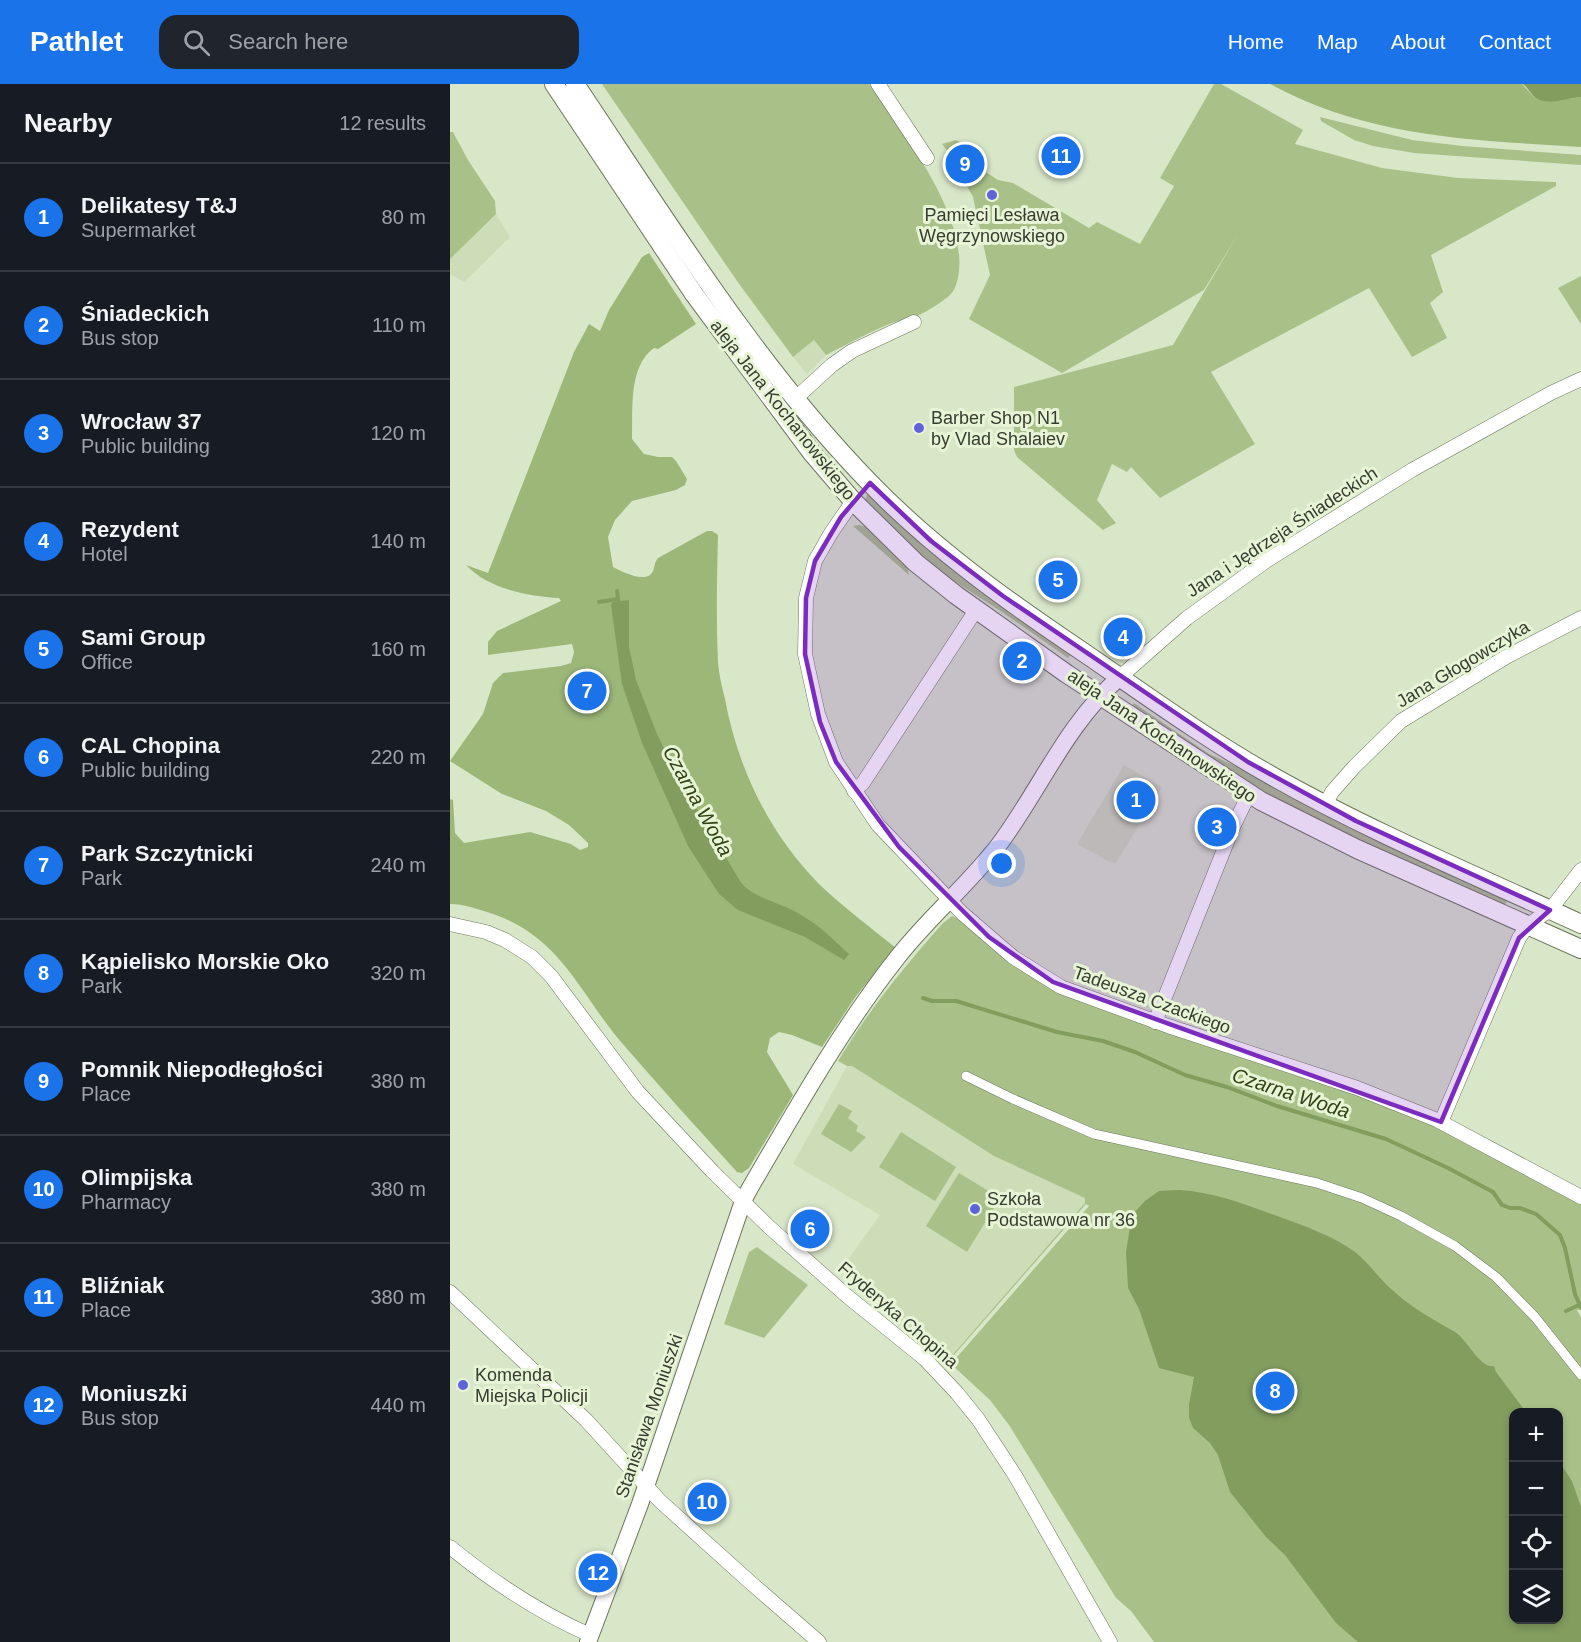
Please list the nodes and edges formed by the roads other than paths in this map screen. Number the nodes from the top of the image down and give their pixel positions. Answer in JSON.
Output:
{"nodes":[{"id":1,"x":554,"y":84,"type":"edge"},
{"id":2,"x":575,"y":84,"type":"edge"},
{"id":3,"x":878,"y":84,"type":"edge"},
{"id":4,"x":927,"y":158,"type":"dead end"},
{"id":5,"x":914,"y":321,"type":"dead end"},
{"id":6,"x":1581,"y":379,"type":"edge"},
{"id":7,"x":796,"y":398,"type":"junction"},
{"id":8,"x":870,"y":483,"type":"junction"},
{"id":9,"x":853,"y":501,"type":"junction"},
{"id":10,"x":976,"y":610,"type":"junction"},
{"id":11,"x":1581,"y":618,"type":"edge"},
{"id":12,"x":1120,"y":677,"type":"junction"},
{"id":13,"x":1100,"y":694,"type":"junction"},
{"id":14,"x":854,"y":791,"type":"junction"},
{"id":15,"x":1249,"y":794,"type":"junction"},
{"id":16,"x":1325,"y":805,"type":"junction"},
{"id":17,"x":1581,"y":870,"type":"edge"},
{"id":18,"x":950,"y":900,"type":"junction"},
{"id":19,"x":1550,"y":910,"type":"junction"},
{"id":20,"x":450,"y":924,"type":"edge"},
{"id":21,"x":1581,"y":924,"type":"edge"},
{"id":22,"x":1528,"y":925,"type":"junction"},
{"id":23,"x":1581,"y":949,"type":"edge"},
{"id":24,"x":1155,"y":1022,"type":"junction"},
{"id":25,"x":966,"y":1076,"type":"dead end"},
{"id":26,"x":1441,"y":1122,"type":"junction"},
{"id":27,"x":1581,"y":1197,"type":"edge"},
{"id":28,"x":743,"y":1201,"type":"junction"},
{"id":29,"x":450,"y":1292,"type":"edge"},
{"id":30,"x":1581,"y":1375,"type":"edge"},
{"id":31,"x":646,"y":1485,"type":"junction"},
{"id":32,"x":450,"y":1547,"type":"edge"},
{"id":33,"x":589,"y":1638,"type":"edge"},
{"id":34,"x":819,"y":1642,"type":"edge"},
{"id":35,"x":1110,"y":1642,"type":"edge"}],
"edges":[{"from":1,"to":9,"type":"main road","name":"aleja Jana Kochanowskiego"},
{"from":2,"to":7,"type":"main road","name":"aleja Jana Kochanowskiego"},
{"from":3,"to":4,"type":"street"},
{"from":5,"to":7,"type":"street"},
{"from":6,"to":12,"type":"street","name":"Jana i Jędrzeja Śniadeckich"},
{"from":7,"to":8,"type":"main road","name":"aleja Jana Kochanowskiego"},
{"from":8,"to":9,"type":"main road"},
{"from":8,"to":12,"type":"main road","name":"aleja Jana Kochanowskiego"},
{"from":9,"to":10,"type":"main road","name":"aleja Jana Kochanowskiego"},
{"from":9,"to":14,"type":"street","name":"Tadeusza Czackiego"},
{"from":10,"to":13,"type":"main road","name":"aleja Jana Kochanowskiego"},
{"from":10,"to":14,"type":"street"},
{"from":11,"to":16,"type":"street","name":"Jana Głogowczyka"},
{"from":12,"to":13,"type":"street","name":"Jana i Jędrzeja Śniadeckich"},
{"from":12,"to":16,"type":"main road","name":"aleja Jana Kochanowskiego"},
{"from":13,"to":15,"type":"main road","name":"aleja Jana Kochanowskiego"},
{"from":13,"to":18,"type":"street","name":"Jana i Jędrzeja Śniadeckich"},
{"from":14,"to":18,"type":"street","name":"Tadeusza Czackiego"},
{"from":15,"to":22,"type":"main road","name":"aleja Jana Kochanowskiego"},
{"from":15,"to":24,"type":"street"},
{"from":16,"to":19,"type":"main road","name":"aleja Jana Kochanowskiego"},
{"from":17,"to":19,"type":"street"},
{"from":18,"to":24,"type":"street","name":"Tadeusza Czackiego"},
{"from":18,"to":28,"type":"street","name":"Jana i Jędrzeja Śniadeckich"},
{"from":19,"to":21,"type":"main road","name":"aleja Jana Kochanowskiego"},
{"from":19,"to":22,"type":"street"},
{"from":20,"to":28,"type":"street","name":"Fryderyka Chopina"},
{"from":22,"to":23,"type":"main road","name":"aleja Jana Kochanowskiego"},
{"from":22,"to":26,"type":"street"},
{"from":24,"to":26,"type":"street","name":"Tadeusza Czackiego"},
{"from":25,"to":30,"type":"street"},
{"from":26,"to":27,"type":"street","name":"Tadeusza Czackiego"},
{"from":28,"to":31,"type":"street","name":"Stanisława Moniuszki"},
{"from":28,"to":35,"type":"street","name":"Fryderyka Chopina"},
{"from":29,"to":31,"type":"street"},
{"from":31,"to":33,"type":"street","name":"Stanisława Moniuszki"},
{"from":31,"to":34,"type":"street"},
{"from":32,"to":33,"type":"street"}]}
